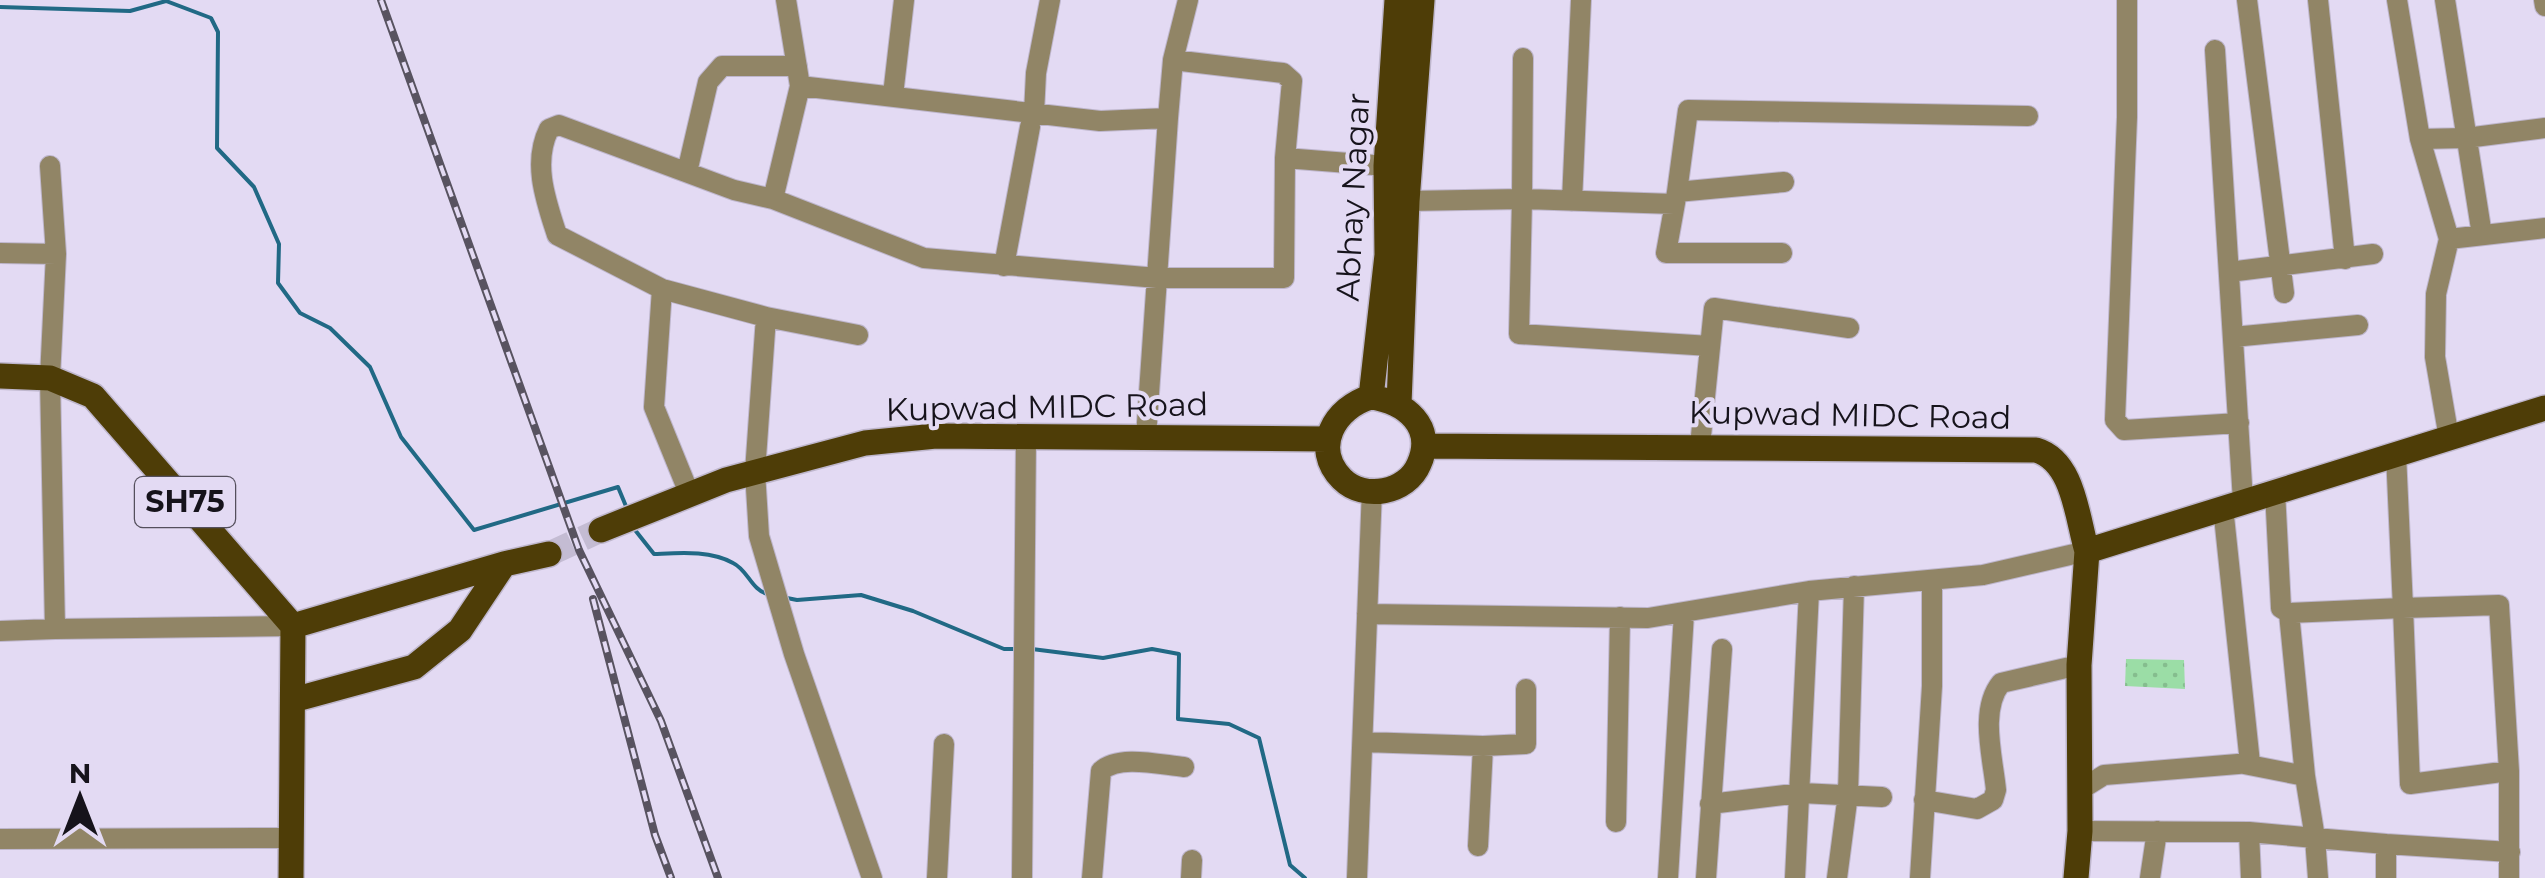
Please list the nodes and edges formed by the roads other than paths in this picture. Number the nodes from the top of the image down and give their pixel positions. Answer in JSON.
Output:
{"nodes":[{"id":1,"x":786,"y":0,"type":"edge"},
{"id":2,"x":904,"y":0,"type":"edge"},
{"id":3,"x":1050,"y":0,"type":"edge"},
{"id":4,"x":1188,"y":0,"type":"edge"},
{"id":5,"x":1398,"y":0,"type":"edge"},
{"id":6,"x":1422,"y":0,"type":"edge"},
{"id":7,"x":1581,"y":0,"type":"edge"},
{"id":8,"x":2127,"y":0,"type":"edge"},
{"id":9,"x":2247,"y":0,"type":"edge"},
{"id":10,"x":2318,"y":0,"type":"edge"},
{"id":11,"x":2397,"y":0,"type":"edge"},
{"id":12,"x":2445,"y":0,"type":"edge"},
{"id":13,"x":2216,"y":50,"type":"dead end"},
{"id":14,"x":1523,"y":58,"type":"dead end"},
{"id":15,"x":1174,"y":60,"type":"junction"},
{"id":16,"x":798,"y":76,"type":"junction"},
{"id":17,"x":894,"y":95,"type":"junction"},
{"id":18,"x":2028,"y":116,"type":"dead end"},
{"id":19,"x":1168,"y":118,"type":"junction"},
{"id":20,"x":1032,"y":120,"type":"junction"},
{"id":21,"x":2545,"y":128,"type":"edge"},
{"id":22,"x":2466,"y":138,"type":"junction"},
{"id":23,"x":2420,"y":139,"type":"junction"},
{"id":24,"x":1285,"y":158,"type":"junction"},
{"id":25,"x":50,"y":166,"type":"dead end"},
{"id":26,"x":1386,"y":166,"type":"junction"},
{"id":27,"x":687,"y":172,"type":"junction"},
{"id":28,"x":1784,"y":182,"type":"dead end"},
{"id":29,"x":1675,"y":198,"type":"junction"},
{"id":30,"x":772,"y":199,"type":"junction"},
{"id":31,"x":1522,"y":199,"type":"junction"},
{"id":32,"x":1407,"y":201,"type":"junction"},
{"id":33,"x":1572,"y":201,"type":"junction"},
{"id":34,"x":2545,"y":228,"type":"edge"},
{"id":35,"x":2482,"y":235,"type":"junction"},
{"id":36,"x":2449,"y":240,"type":"junction"},
{"id":37,"x":0,"y":253,"type":"edge"},
{"id":38,"x":1782,"y":253,"type":"dead end"},
{"id":39,"x":56,"y":254,"type":"junction"},
{"id":40,"x":2373,"y":254,"type":"dead end"},
{"id":41,"x":2346,"y":259,"type":"junction"},
{"id":42,"x":1004,"y":266,"type":"junction"},
{"id":43,"x":2280,"y":266,"type":"junction"},
{"id":44,"x":2229,"y":272,"type":"junction"},
{"id":45,"x":1157,"y":278,"type":"junction"},
{"id":46,"x":662,"y":289,"type":"junction"},
{"id":47,"x":2284,"y":293,"type":"dead end"},
{"id":48,"x":766,"y":317,"type":"junction"},
{"id":49,"x":2358,"y":325,"type":"dead end"},
{"id":50,"x":1849,"y":328,"type":"dead end"},
{"id":51,"x":858,"y":335,"type":"dead end"},
{"id":52,"x":2233,"y":337,"type":"junction"},
{"id":53,"x":1710,"y":346,"type":"junction"},
{"id":54,"x":0,"y":376,"type":"edge"},
{"id":55,"x":50,"y":378,"type":"junction"},
{"id":56,"x":1371,"y":397,"type":"junction"},
{"id":57,"x":1399,"y":404,"type":"junction"},
{"id":58,"x":2545,"y":408,"type":"edge"},
{"id":59,"x":2238,"y":423,"type":"junction"},
{"id":60,"x":1026,"y":436,"type":"junction"},
{"id":61,"x":1146,"y":437,"type":"junction"},
{"id":62,"x":2449,"y":438,"type":"junction"},
{"id":63,"x":1328,"y":439,"type":"junction"},
{"id":64,"x":1424,"y":446,"type":"junction"},
{"id":65,"x":1700,"y":446,"type":"junction"},
{"id":66,"x":2396,"y":454,"type":"junction"},
{"id":67,"x":755,"y":472,"type":"junction"},
{"id":68,"x":1372,"y":490,"type":"junction"},
{"id":69,"x":2275,"y":492,"type":"junction"},
{"id":70,"x":689,"y":493,"type":"junction"},
{"id":71,"x":2233,"y":504,"type":"junction"},
{"id":72,"x":601,"y":530,"type":"tunnel mouth"},
{"id":73,"x":2087,"y":551,"type":"junction"},
{"id":74,"x":549,"y":554,"type":"tunnel mouth"},
{"id":75,"x":504,"y":564,"type":"junction"},
{"id":76,"x":1932,"y":580,"type":"junction"},
{"id":77,"x":1854,"y":586,"type":"junction"},
{"id":78,"x":1809,"y":591,"type":"junction"},
{"id":79,"x":2403,"y":608,"type":"junction"},
{"id":80,"x":2289,"y":612,"type":"junction"},
{"id":81,"x":1367,"y":614,"type":"junction"},
{"id":82,"x":1684,"y":614,"type":"junction"},
{"id":83,"x":1620,"y":617,"type":"junction"},
{"id":84,"x":292,"y":626,"type":"junction"},
{"id":85,"x":55,"y":629,"type":"junction"},
{"id":86,"x":0,"y":631,"type":"edge"},
{"id":87,"x":1722,"y":649,"type":"dead end"},
{"id":88,"x":2079,"y":665,"type":"junction"},
{"id":89,"x":1526,"y":689,"type":"dead end"},
{"id":90,"x":293,"y":700,"type":"junction"},
{"id":91,"x":1364,"y":742,"type":"junction"},
{"id":92,"x":944,"y":744,"type":"dead end"},
{"id":93,"x":1483,"y":746,"type":"junction"},
{"id":94,"x":2244,"y":764,"type":"junction"},
{"id":95,"x":1184,"y":766,"type":"dead end"},
{"id":96,"x":2509,"y":771,"type":"junction"},
{"id":97,"x":2305,"y":776,"type":"junction"},
{"id":98,"x":2080,"y":790,"type":"junction"},
{"id":99,"x":1802,"y":793,"type":"junction"},
{"id":100,"x":1848,"y":794,"type":"junction"},
{"id":101,"x":1882,"y":797,"type":"dead end"},
{"id":102,"x":1924,"y":800,"type":"junction"},
{"id":103,"x":1710,"y":804,"type":"junction"},
{"id":104,"x":1616,"y":822,"type":"dead end"},
{"id":105,"x":2158,"y":830,"type":"junction"},
{"id":106,"x":2080,"y":832,"type":"junction"},
{"id":107,"x":2249,"y":832,"type":"junction"},
{"id":108,"x":289,"y":838,"type":"junction"},
{"id":109,"x":2315,"y":838,"type":"junction"},
{"id":110,"x":0,"y":839,"type":"edge"},
{"id":111,"x":2386,"y":844,"type":"junction"},
{"id":112,"x":1478,"y":846,"type":"dead end"},
{"id":113,"x":2510,"y":852,"type":"junction"},
{"id":114,"x":291,"y":878,"type":"edge"},
{"id":115,"x":872,"y":878,"type":"edge"},
{"id":116,"x":937,"y":878,"type":"edge"},
{"id":117,"x":1022,"y":878,"type":"edge"},
{"id":118,"x":1092,"y":878,"type":"edge"},
{"id":119,"x":1357,"y":878,"type":"edge"},
{"id":120,"x":1668,"y":878,"type":"edge"},
{"id":121,"x":1706,"y":878,"type":"edge"},
{"id":122,"x":1795,"y":878,"type":"edge"},
{"id":123,"x":1837,"y":878,"type":"edge"},
{"id":124,"x":1920,"y":878,"type":"edge"},
{"id":125,"x":2076,"y":878,"type":"edge"},
{"id":126,"x":2150,"y":878,"type":"edge"},
{"id":127,"x":2252,"y":878,"type":"edge"},
{"id":128,"x":2318,"y":878,"type":"edge"},
{"id":129,"x":2386,"y":878,"type":"edge"},
{"id":130,"x":2509,"y":878,"type":"edge"}],
"edges":[{"from":1,"to":16,"type":"street"},
{"from":2,"to":17,"type":"street"},
{"from":3,"to":20,"type":"street"},
{"from":4,"to":15,"type":"street"},
{"from":5,"to":26,"type":"main road","name":"Abhay Nagar"},
{"from":6,"to":32,"type":"main road"},
{"from":7,"to":33,"type":"street"},
{"from":8,"to":59,"type":"street"},
{"from":9,"to":43,"type":"street"},
{"from":10,"to":41,"type":"street"},
{"from":11,"to":23,"type":"street"},
{"from":12,"to":22,"type":"street"},
{"from":13,"to":44,"type":"street"},
{"from":14,"to":31,"type":"street"},
{"from":15,"to":19,"type":"street"},
{"from":15,"to":24,"type":"street"},
{"from":16,"to":17,"type":"street"},
{"from":16,"to":27,"type":"street"},
{"from":16,"to":30,"type":"street"},
{"from":17,"to":20,"type":"street"},
{"from":18,"to":29,"type":"street"},
{"from":19,"to":20,"type":"street"},
{"from":19,"to":45,"type":"street"},
{"from":20,"to":42,"type":"street"},
{"from":21,"to":22,"type":"street"},
{"from":22,"to":23,"type":"street"},
{"from":22,"to":35,"type":"street"},
{"from":23,"to":36,"type":"street"},
{"from":24,"to":26,"type":"street"},
{"from":24,"to":45,"type":"street"},
{"from":25,"to":39,"type":"street"},
{"from":26,"to":56,"type":"main road","name":"Abhay Nagar"},
{"from":27,"to":30,"type":"street"},
{"from":27,"to":46,"type":"street"},
{"from":28,"to":29,"type":"street"},
{"from":29,"to":33,"type":"street"},
{"from":29,"to":38,"type":"street"},
{"from":30,"to":42,"type":"street"},
{"from":31,"to":32,"type":"street"},
{"from":31,"to":33,"type":"street"},
{"from":31,"to":53,"type":"street"},
{"from":32,"to":57,"type":"main road"},
{"from":34,"to":35,"type":"street"},
{"from":35,"to":36,"type":"street"},
{"from":36,"to":62,"type":"street"},
{"from":37,"to":39,"type":"street"},
{"from":39,"to":55,"type":"street"},
{"from":40,"to":41,"type":"street"},
{"from":41,"to":43,"type":"street"},
{"from":42,"to":45,"type":"street"},
{"from":43,"to":44,"type":"street"},
{"from":43,"to":47,"type":"street"},
{"from":44,"to":52,"type":"street"},
{"from":45,"to":61,"type":"street"},
{"from":46,"to":48,"type":"street"},
{"from":46,"to":70,"type":"street"},
{"from":48,"to":51,"type":"street"},
{"from":48,"to":67,"type":"street"},
{"from":49,"to":52,"type":"street"},
{"from":50,"to":53,"type":"street"},
{"from":52,"to":59,"type":"street"},
{"from":53,"to":65,"type":"street"},
{"from":54,"to":55,"type":"main road","number":"SH75"},
{"from":55,"to":84,"type":"main road","number":"SH75"},
{"from":55,"to":85,"type":"street"},
{"from":56,"to":57,"type":"main road"},
{"from":56,"to":63,"type":"main road"},
{"from":57,"to":64,"type":"main road"},
{"from":58,"to":62,"type":"main road"},
{"from":59,"to":71,"type":"street"},
{"from":60,"to":61,"type":"main road","name":"Kupwad MIDC Road"},
{"from":60,"to":67,"type":"main road","name":"Kupwad MIDC Road"},
{"from":60,"to":117,"type":"street"},
{"from":61,"to":63,"type":"main road","name":"Kupwad MIDC Road"},
{"from":62,"to":66,"type":"main road"},
{"from":63,"to":68,"type":"main road"},
{"from":64,"to":65,"type":"main road","name":"Kupwad MIDC Road"},
{"from":64,"to":68,"type":"main road"},
{"from":65,"to":73,"type":"main road","name":"Kupwad MIDC Road"},
{"from":66,"to":69,"type":"main road"},
{"from":66,"to":79,"type":"street"},
{"from":67,"to":70,"type":"main road","name":"Kupwad MIDC Road"},
{"from":67,"to":115,"type":"street"},
{"from":68,"to":81,"type":"street"},
{"from":69,"to":71,"type":"main road"},
{"from":69,"to":80,"type":"street"},
{"from":70,"to":72,"type":"main road","name":"Kupwad MIDC Road"},
{"from":71,"to":73,"type":"main road"},
{"from":71,"to":94,"type":"street"},
{"from":73,"to":76,"type":"street"},
{"from":73,"to":88,"type":"main road"},
{"from":74,"to":75,"type":"main road"},
{"from":75,"to":84,"type":"main road"},
{"from":75,"to":90,"type":"main road"},
{"from":76,"to":77,"type":"street"},
{"from":76,"to":102,"type":"street"},
{"from":77,"to":78,"type":"street"},
{"from":77,"to":100,"type":"street"},
{"from":78,"to":82,"type":"street"},
{"from":78,"to":99,"type":"street"},
{"from":79,"to":80,"type":"street"},
{"from":79,"to":96,"type":"street"},
{"from":79,"to":96,"type":"street"},
{"from":80,"to":97,"type":"street"},
{"from":81,"to":83,"type":"street"},
{"from":81,"to":91,"type":"street"},
{"from":82,"to":83,"type":"street"},
{"from":82,"to":120,"type":"street"},
{"from":83,"to":104,"type":"street"},
{"from":84,"to":85,"type":"street"},
{"from":84,"to":90,"type":"main road"},
{"from":85,"to":86,"type":"street"},
{"from":87,"to":103,"type":"street"},
{"from":88,"to":98,"type":"main road"},
{"from":88,"to":102,"type":"street"},
{"from":89,"to":93,"type":"street"},
{"from":90,"to":108,"type":"main road"},
{"from":91,"to":93,"type":"street"},
{"from":91,"to":119,"type":"street"},
{"from":92,"to":116,"type":"street"},
{"from":93,"to":112,"type":"street"},
{"from":94,"to":97,"type":"street"},
{"from":94,"to":98,"type":"street"},
{"from":95,"to":118,"type":"street"},
{"from":96,"to":113,"type":"street"},
{"from":97,"to":109,"type":"street"},
{"from":98,"to":106,"type":"main road"},
{"from":99,"to":100,"type":"street"},
{"from":99,"to":103,"type":"street"},
{"from":99,"to":122,"type":"street"},
{"from":100,"to":101,"type":"street"},
{"from":100,"to":123,"type":"street"},
{"from":102,"to":124,"type":"street"},
{"from":103,"to":121,"type":"street"},
{"from":105,"to":106,"type":"street"},
{"from":105,"to":107,"type":"street"},
{"from":105,"to":126,"type":"street"},
{"from":106,"to":125,"type":"main road"},
{"from":107,"to":109,"type":"street"},
{"from":107,"to":127,"type":"street"},
{"from":108,"to":110,"type":"street"},
{"from":108,"to":114,"type":"main road"},
{"from":109,"to":111,"type":"street"},
{"from":109,"to":128,"type":"street"},
{"from":111,"to":113,"type":"street"},
{"from":111,"to":129,"type":"street"},
{"from":113,"to":130,"type":"street"}]}
